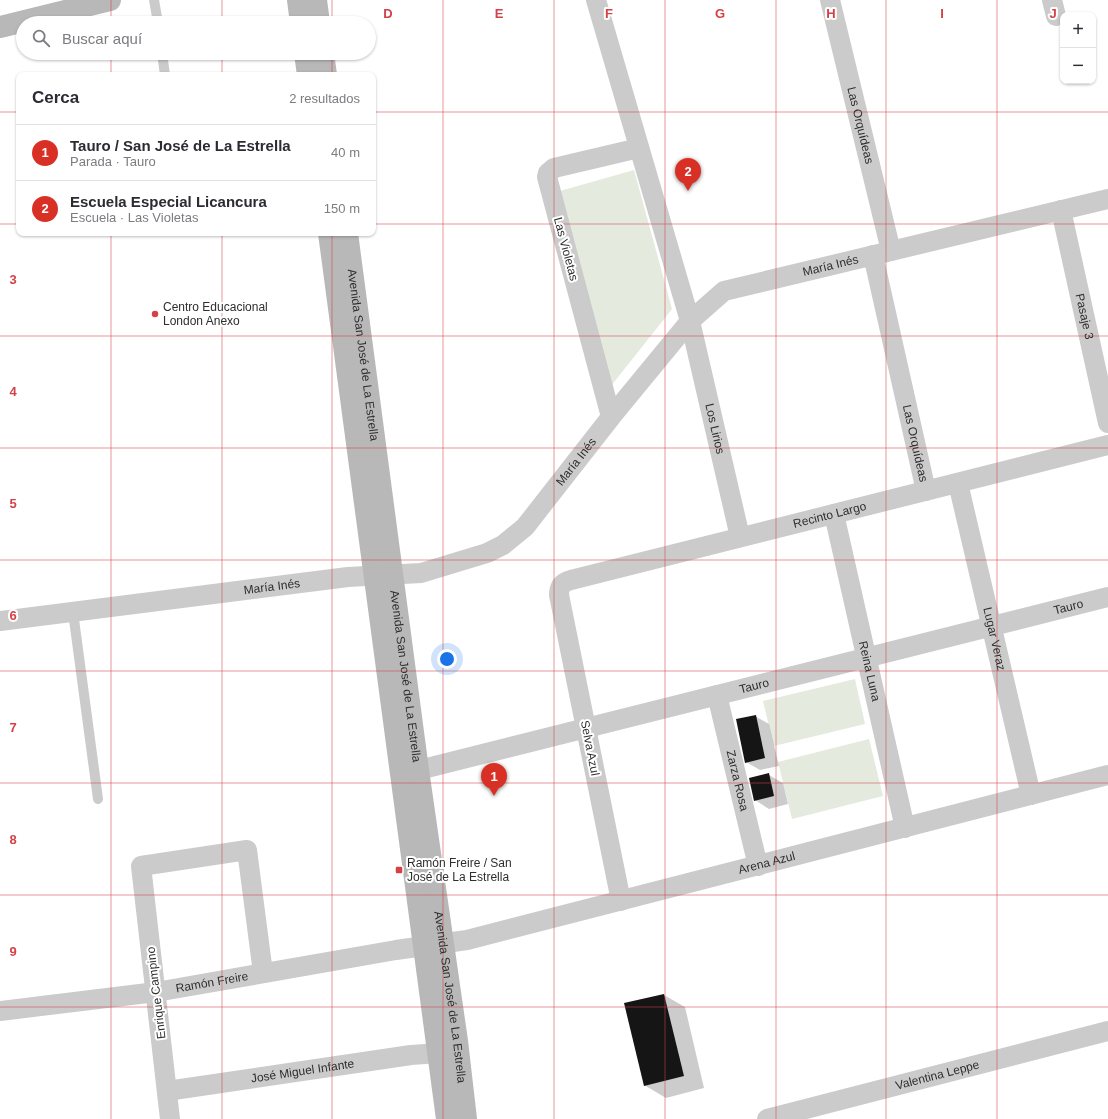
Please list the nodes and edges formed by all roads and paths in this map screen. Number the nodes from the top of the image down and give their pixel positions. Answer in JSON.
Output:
{"nodes":[{"id":1,"x":110,"y":0,"type":"edge"},
{"id":2,"x":154,"y":0,"type":"edge"},
{"id":3,"x":298,"y":0,"type":"edge"},
{"id":4,"x":316,"y":0,"type":"edge"},
{"id":5,"x":596,"y":0,"type":"edge"},
{"id":6,"x":830,"y":0,"type":"edge"},
{"id":7,"x":45,"y":16,"type":"edge"},
{"id":8,"x":157,"y":16,"type":"edge"},
{"id":9,"x":300,"y":16,"type":"edge"},
{"id":10,"x":318,"y":16,"type":"edge"},
{"id":11,"x":16,"y":23,"type":"edge"},
{"id":12,"x":0,"y":27,"type":"edge"},
{"id":13,"x":163,"y":60,"type":"edge"},
{"id":14,"x":306,"y":60,"type":"edge"},
{"id":15,"x":324,"y":60,"type":"edge"},
{"id":16,"x":165,"y":72,"type":"edge"},
{"id":17,"x":308,"y":72,"type":"edge"},
{"id":18,"x":326,"y":72,"type":"edge"},
{"id":19,"x":639,"y":148,"type":"junction"},
{"id":20,"x":1108,"y":199,"type":"edge"},
{"id":21,"x":1061,"y":210,"type":"junction"},
{"id":22,"x":329,"y":236,"type":"edge"},
{"id":23,"x":347,"y":236,"type":"edge"},
{"id":24,"x":882,"y":253,"type":"junction"},
{"id":25,"x":690,"y":321,"type":"junction"},
{"id":26,"x":611,"y":418,"type":"junction"},
{"id":27,"x":1108,"y":423,"type":"edge"},
{"id":28,"x":1108,"y":445,"type":"edge"},
{"id":29,"x":958,"y":483,"type":"junction"},
{"id":30,"x":926,"y":491,"type":"junction"},
{"id":31,"x":834,"y":514,"type":"junction"},
{"id":32,"x":740,"y":537,"type":"junction"},
{"id":33,"x":384,"y":575,"type":"junction"},
{"id":34,"x":559,"y":595,"type":"joint"},
{"id":35,"x":1108,"y":597,"type":"edge"},
{"id":36,"x":73,"y":612,"type":"junction"},
{"id":37,"x":0,"y":621,"type":"edge"},
{"id":38,"x":992,"y":626,"type":"junction"},
{"id":39,"x":867,"y":657,"type":"junction"},
{"id":40,"x":718,"y":695,"type":"junction"},
{"id":41,"x":586,"y":728,"type":"junction"},
{"id":42,"x":409,"y":772,"type":"junction"},
{"id":43,"x":1108,"y":775,"type":"edge"},
{"id":44,"x":1031,"y":795,"type":"junction"},
{"id":45,"x":98,"y":799,"type":"dead end"},
{"id":46,"x":905,"y":828,"type":"junction"},
{"id":47,"x":758,"y":866,"type":"junction"},
{"id":48,"x":621,"y":901,"type":"junction"},
{"id":49,"x":433,"y":944,"type":"junction"},
{"id":50,"x":263,"y":973,"type":"junction"},
{"id":51,"x":156,"y":992,"type":"junction"},
{"id":52,"x":0,"y":1011,"type":"edge"},
{"id":53,"x":1108,"y":1031,"type":"edge"},
{"id":54,"x":439,"y":1053,"type":"junction"},
{"id":55,"x":167,"y":1091,"type":"junction"},
{"id":56,"x":170,"y":1119,"type":"edge"},
{"id":57,"x":447,"y":1119,"type":"edge"},
{"id":58,"x":466,"y":1119,"type":"edge"},
{"id":59,"x":767,"y":1119,"type":"edge"}],
"edges":[{"from":1,"to":7,"type":"main road"},
{"from":2,"to":8,"type":"lane"},
{"from":3,"to":9,"type":"main road"},
{"from":4,"to":10,"type":"main road"},
{"from":5,"to":19,"type":"street"},
{"from":6,"to":24,"type":"street","name":"Las Orquídeas"},
{"from":11,"to":12,"type":"main road"},
{"from":13,"to":16,"type":"lane"},
{"from":14,"to":17,"type":"main road"},
{"from":15,"to":18,"type":"main road"},
{"from":19,"to":25,"type":"street"},
{"from":19,"to":26,"type":"street","name":"Las Violetas"},
{"from":20,"to":21,"type":"street","name":"María Inés"},
{"from":21,"to":24,"type":"street","name":"María Inés"},
{"from":21,"to":27,"type":"street","name":"Pasaje 3"},
{"from":22,"to":33,"type":"main road","name":"Avenida San José de La Estrella"},
{"from":23,"to":33,"type":"main road","name":"Avenida San José de La Estrella"},
{"from":24,"to":25,"type":"street","name":"María Inés"},
{"from":24,"to":30,"type":"street","name":"Las Orquídeas"},
{"from":25,"to":26,"type":"street","name":"María Inés"},
{"from":25,"to":32,"type":"street","name":"Los Lirios"},
{"from":26,"to":33,"type":"street","name":"María Inés"},
{"from":28,"to":29,"type":"street","name":"Recinto Largo"},
{"from":29,"to":30,"type":"street","name":"Recinto Largo"},
{"from":29,"to":38,"type":"street","name":"Lugar Veraz"},
{"from":30,"to":31,"type":"street","name":"Recinto Largo"},
{"from":31,"to":32,"type":"street","name":"Recinto Largo"},
{"from":31,"to":39,"type":"street","name":"Reina Luna"},
{"from":32,"to":34,"type":"street","name":"Recinto Largo"},
{"from":33,"to":36,"type":"street","name":"María Inés"},
{"from":33,"to":42,"type":"main road","name":"Avenida San José de La Estrella"},
{"from":34,"to":41,"type":"street","name":"Selva Azul"},
{"from":35,"to":38,"type":"street","name":"Tauro"},
{"from":36,"to":37,"type":"street","name":"María Inés"},
{"from":36,"to":45,"type":"lane"},
{"from":38,"to":39,"type":"street","name":"Tauro"},
{"from":38,"to":44,"type":"street","name":"Lugar Veraz"},
{"from":39,"to":40,"type":"street","name":"Tauro"},
{"from":39,"to":46,"type":"street","name":"Reina Luna"},
{"from":40,"to":41,"type":"street","name":"Tauro"},
{"from":40,"to":47,"type":"street","name":"Zarza Rosa"},
{"from":41,"to":42,"type":"street","name":"Tauro"},
{"from":41,"to":48,"type":"street","name":"Selva Azul"},
{"from":42,"to":49,"type":"main road","name":"Avenida San José de La Estrella"},
{"from":43,"to":44,"type":"street","name":"Arena Azul"},
{"from":44,"to":46,"type":"street","name":"Arena Azul"},
{"from":46,"to":47,"type":"street","name":"Arena Azul"},
{"from":47,"to":48,"type":"street","name":"Arena Azul"},
{"from":48,"to":49,"type":"street","name":"Arena Azul"},
{"from":49,"to":50,"type":"street","name":"Ramón Freire"},
{"from":49,"to":54,"type":"main road","name":"Avenida San José de La Estrella"},
{"from":49,"to":58,"type":"main road","name":"Avenida San José de La Estrella"},
{"from":50,"to":51,"type":"street","name":"Ramón Freire"},
{"from":50,"to":51,"type":"street","name":"Enrique Campino"},
{"from":51,"to":52,"type":"street","name":"Ramón Freire"},
{"from":51,"to":55,"type":"street","name":"Enrique Campino"},
{"from":53,"to":59,"type":"street","name":"Valentina Leppe"},
{"from":54,"to":55,"type":"street","name":"José Miguel Infante"},
{"from":54,"to":57,"type":"main road","name":"Avenida San José de La Estrella"},
{"from":55,"to":56,"type":"street","name":"Enrique Campino"}]}
